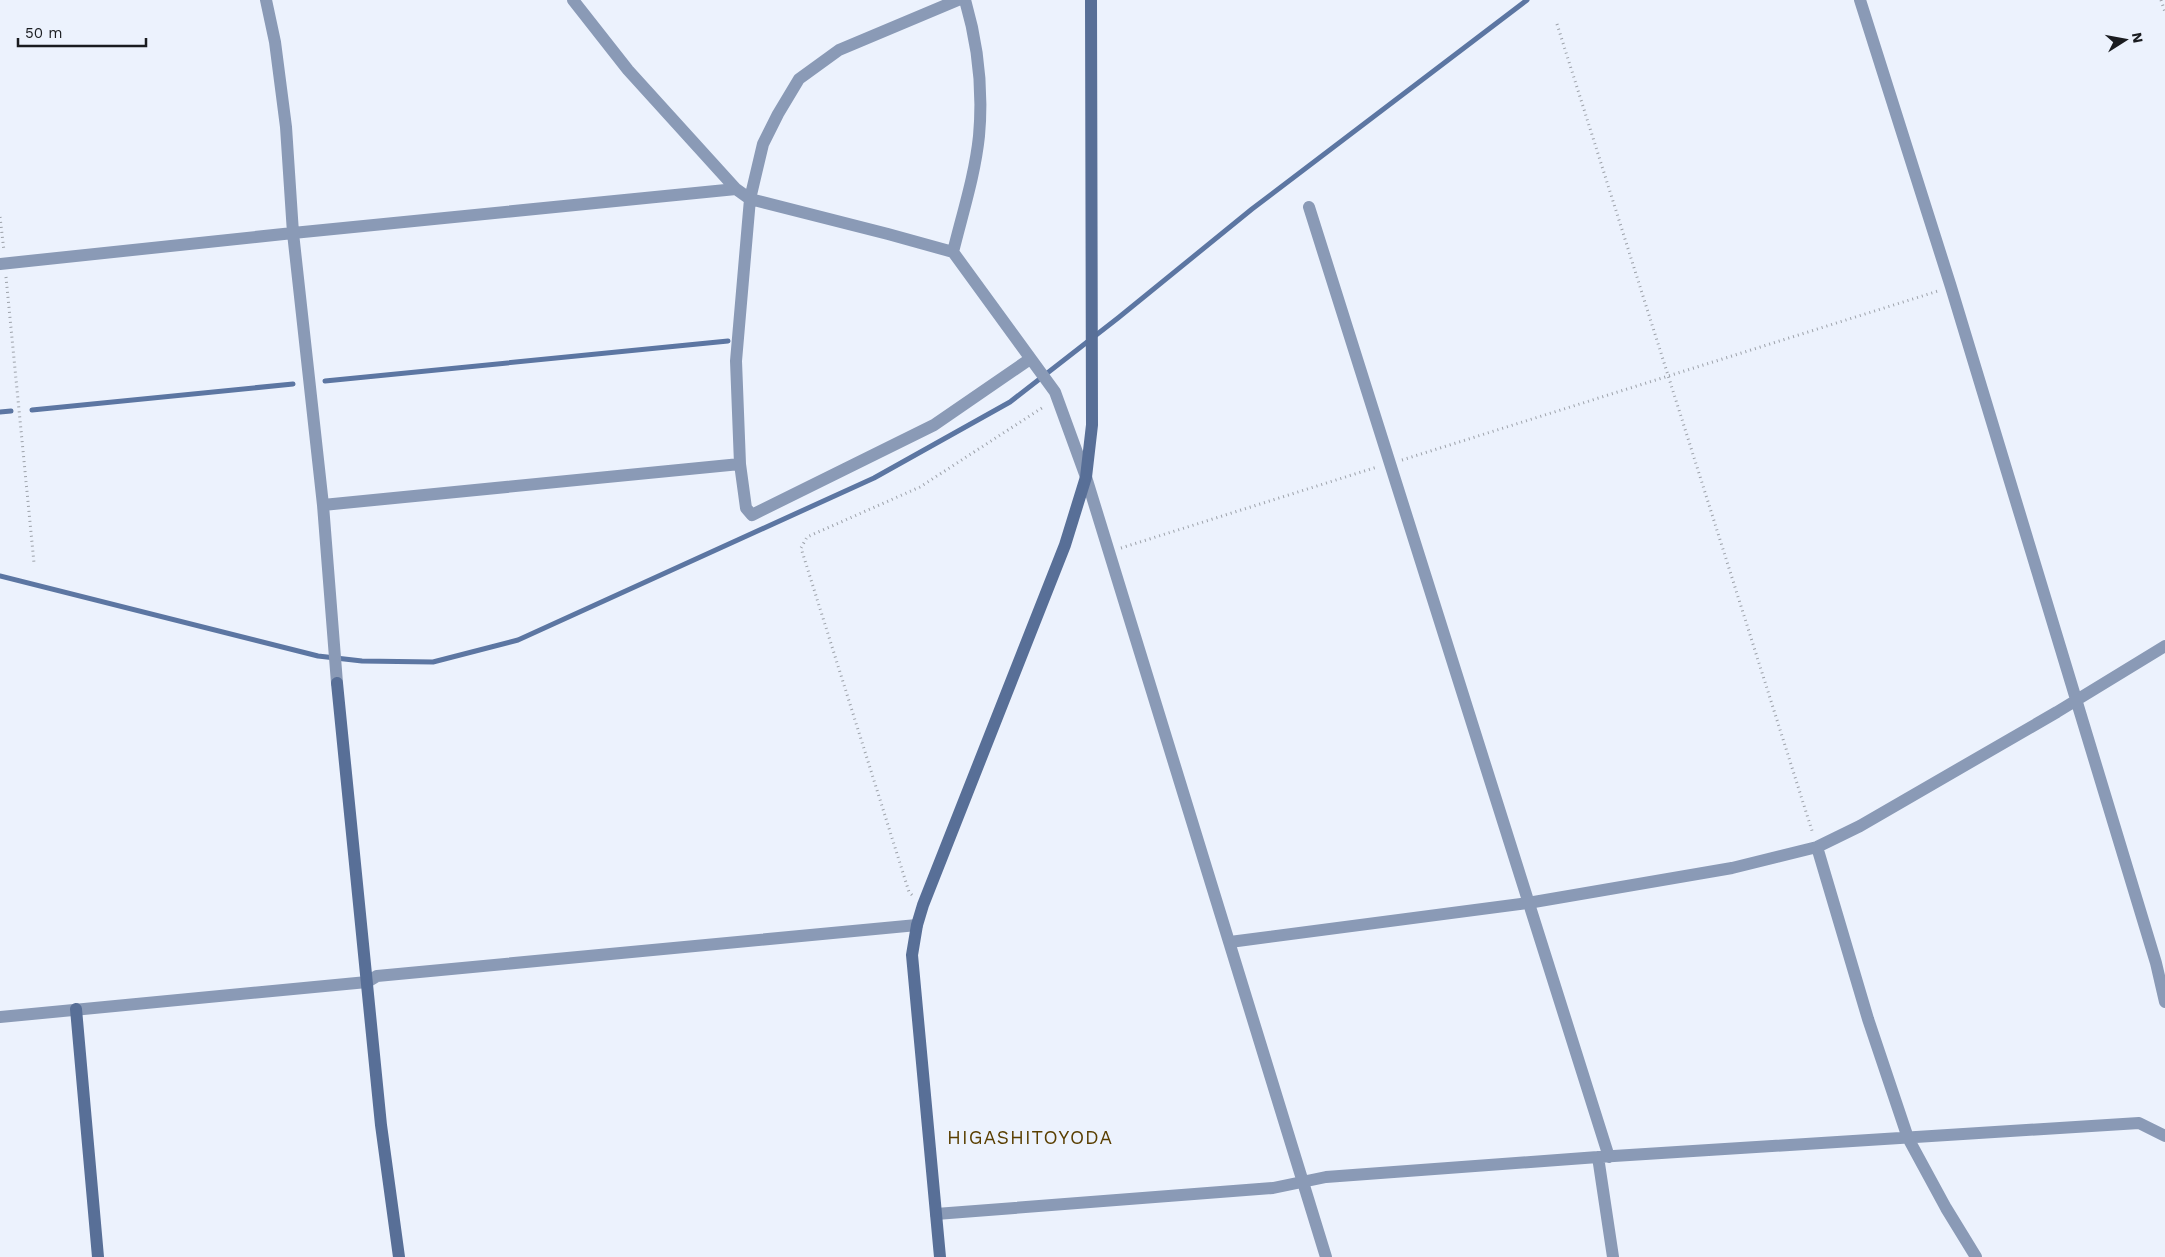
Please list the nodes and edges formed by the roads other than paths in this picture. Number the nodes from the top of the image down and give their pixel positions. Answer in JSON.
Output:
{"nodes":[{"id":1,"x":266,"y":0,"type":"edge"},
{"id":2,"x":574,"y":0,"type":"edge"},
{"id":3,"x":958,"y":0,"type":"edge"},
{"id":4,"x":964,"y":0,"type":"edge"},
{"id":5,"x":1091,"y":0,"type":"edge"},
{"id":6,"x":1860,"y":0,"type":"edge"},
{"id":7,"x":736,"y":190,"type":"junction"},
{"id":8,"x":750,"y":199,"type":"junction"},
{"id":9,"x":1309,"y":207,"type":"dead end"},
{"id":10,"x":293,"y":232,"type":"junction"},
{"id":11,"x":953,"y":252,"type":"junction"},
{"id":12,"x":3,"y":264,"type":"edge"},
{"id":13,"x":1030,"y":359,"type":"junction"},
{"id":14,"x":740,"y":464,"type":"junction"},
{"id":15,"x":1086,"y":477,"type":"junction"},
{"id":16,"x":323,"y":505,"type":"junction"},
{"id":17,"x":2165,"y":646,"type":"edge"},
{"id":18,"x":2075,"y":700,"type":"junction"},
{"id":19,"x":1816,"y":846,"type":"junction"},
{"id":20,"x":1528,"y":903,"type":"junction"},
{"id":21,"x":917,"y":925,"type":"junction"},
{"id":22,"x":1230,"y":942,"type":"junction"},
{"id":23,"x":2161,"y":963,"type":"edge"},
{"id":24,"x":367,"y":982,"type":"junction"},
{"id":25,"x":2165,"y":1002,"type":"edge"},
{"id":26,"x":76,"y":1009,"type":"junction"},
{"id":27,"x":0,"y":1017,"type":"edge"},
{"id":28,"x":2165,"y":1136,"type":"edge"},
{"id":29,"x":1908,"y":1138,"type":"junction"},
{"id":30,"x":1604,"y":1157,"type":"junction"},
{"id":31,"x":1302,"y":1182,"type":"junction"},
{"id":32,"x":936,"y":1214,"type":"junction"},
{"id":33,"x":98,"y":1257,"type":"edge"},
{"id":34,"x":399,"y":1257,"type":"edge"},
{"id":35,"x":940,"y":1257,"type":"edge"},
{"id":36,"x":1326,"y":1257,"type":"edge"},
{"id":37,"x":1613,"y":1257,"type":"edge"},
{"id":38,"x":1976,"y":1257,"type":"edge"}],
"edges":[{"from":1,"to":10,"type":"street"},
{"from":2,"to":7,"type":"street"},
{"from":3,"to":8,"type":"street"},
{"from":4,"to":11,"type":"street"},
{"from":5,"to":15,"type":"street"},
{"from":6,"to":18,"type":"street"},
{"from":7,"to":8,"type":"street"},
{"from":7,"to":10,"type":"street"},
{"from":8,"to":11,"type":"street"},
{"from":8,"to":14,"type":"street"},
{"from":9,"to":20,"type":"street"},
{"from":10,"to":12,"type":"street"},
{"from":10,"to":16,"type":"street"},
{"from":11,"to":13,"type":"street"},
{"from":13,"to":14,"type":"street"},
{"from":13,"to":15,"type":"street"},
{"from":14,"to":16,"type":"street"},
{"from":15,"to":21,"type":"street"},
{"from":15,"to":22,"type":"street"},
{"from":16,"to":24,"type":"street"},
{"from":17,"to":18,"type":"street"},
{"from":18,"to":19,"type":"street"},
{"from":18,"to":23,"type":"street"},
{"from":19,"to":20,"type":"street"},
{"from":19,"to":29,"type":"street"},
{"from":20,"to":22,"type":"street"},
{"from":20,"to":30,"type":"street"},
{"from":21,"to":24,"type":"street"},
{"from":21,"to":32,"type":"street"},
{"from":22,"to":31,"type":"street"},
{"from":23,"to":25,"type":"street"},
{"from":24,"to":26,"type":"street"},
{"from":24,"to":34,"type":"street"},
{"from":26,"to":27,"type":"street"},
{"from":26,"to":33,"type":"street"},
{"from":28,"to":29,"type":"street"},
{"from":29,"to":30,"type":"street"},
{"from":29,"to":38,"type":"street"},
{"from":30,"to":31,"type":"street"},
{"from":30,"to":37,"type":"street"},
{"from":31,"to":32,"type":"street"},
{"from":31,"to":36,"type":"street"},
{"from":32,"to":35,"type":"street"}]}
